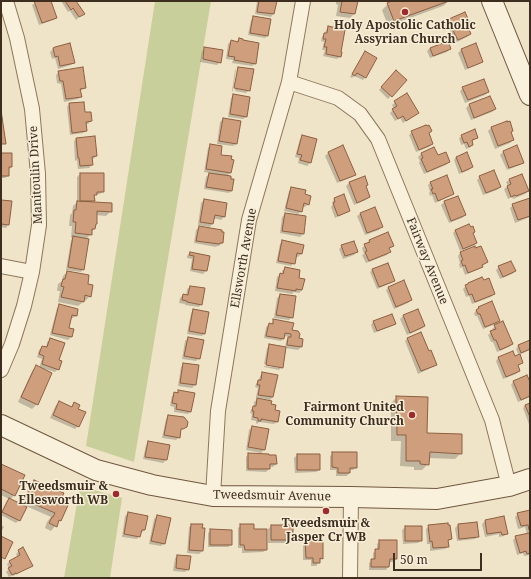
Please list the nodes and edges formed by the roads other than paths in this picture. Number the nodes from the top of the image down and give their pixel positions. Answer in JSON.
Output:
{"nodes":[{"id":1,"x":6,"y":1,"type":"edge"},
{"id":2,"x":303,"y":1,"type":"edge"},
{"id":3,"x":492,"y":1,"type":"edge"},
{"id":4,"x":289,"y":82,"type":"junction"},
{"id":5,"x":530,"y":95,"type":"edge"},
{"id":6,"x":1,"y":266,"type":"edge"},
{"id":7,"x":32,"y":272,"type":"junction"},
{"id":8,"x":1,"y":370,"type":"edge"},
{"id":9,"x":1,"y":425,"type":"edge"},
{"id":10,"x":530,"y":478,"type":"edge"},
{"id":11,"x":509,"y":486,"type":"junction"},
{"id":12,"x":213,"y":496,"type":"junction"},
{"id":13,"x":351,"y":497,"type":"junction"},
{"id":14,"x":350,"y":578,"type":"edge"}],
"edges":[{"from":1,"to":7,"type":"street","name":"Manitoulin Drive"},
{"from":2,"to":4,"type":"street","name":"Ellsworth Avenue"},
{"from":3,"to":5,"type":"street"},
{"from":4,"to":11,"type":"street","name":"Fairway Avenue"},
{"from":4,"to":12,"type":"street","name":"Ellsworth Avenue"},
{"from":6,"to":7,"type":"street"},
{"from":7,"to":8,"type":"street","name":"Manitoulin Drive"},
{"from":9,"to":12,"type":"street","name":"Tweedsmuir Avenue"},
{"from":10,"to":11,"type":"street","name":"Tweedsmuir Avenue"},
{"from":11,"to":13,"type":"street","name":"Tweedsmuir Avenue"},
{"from":12,"to":13,"type":"street","name":"Tweedsmuir Avenue"},
{"from":13,"to":14,"type":"street"}]}
